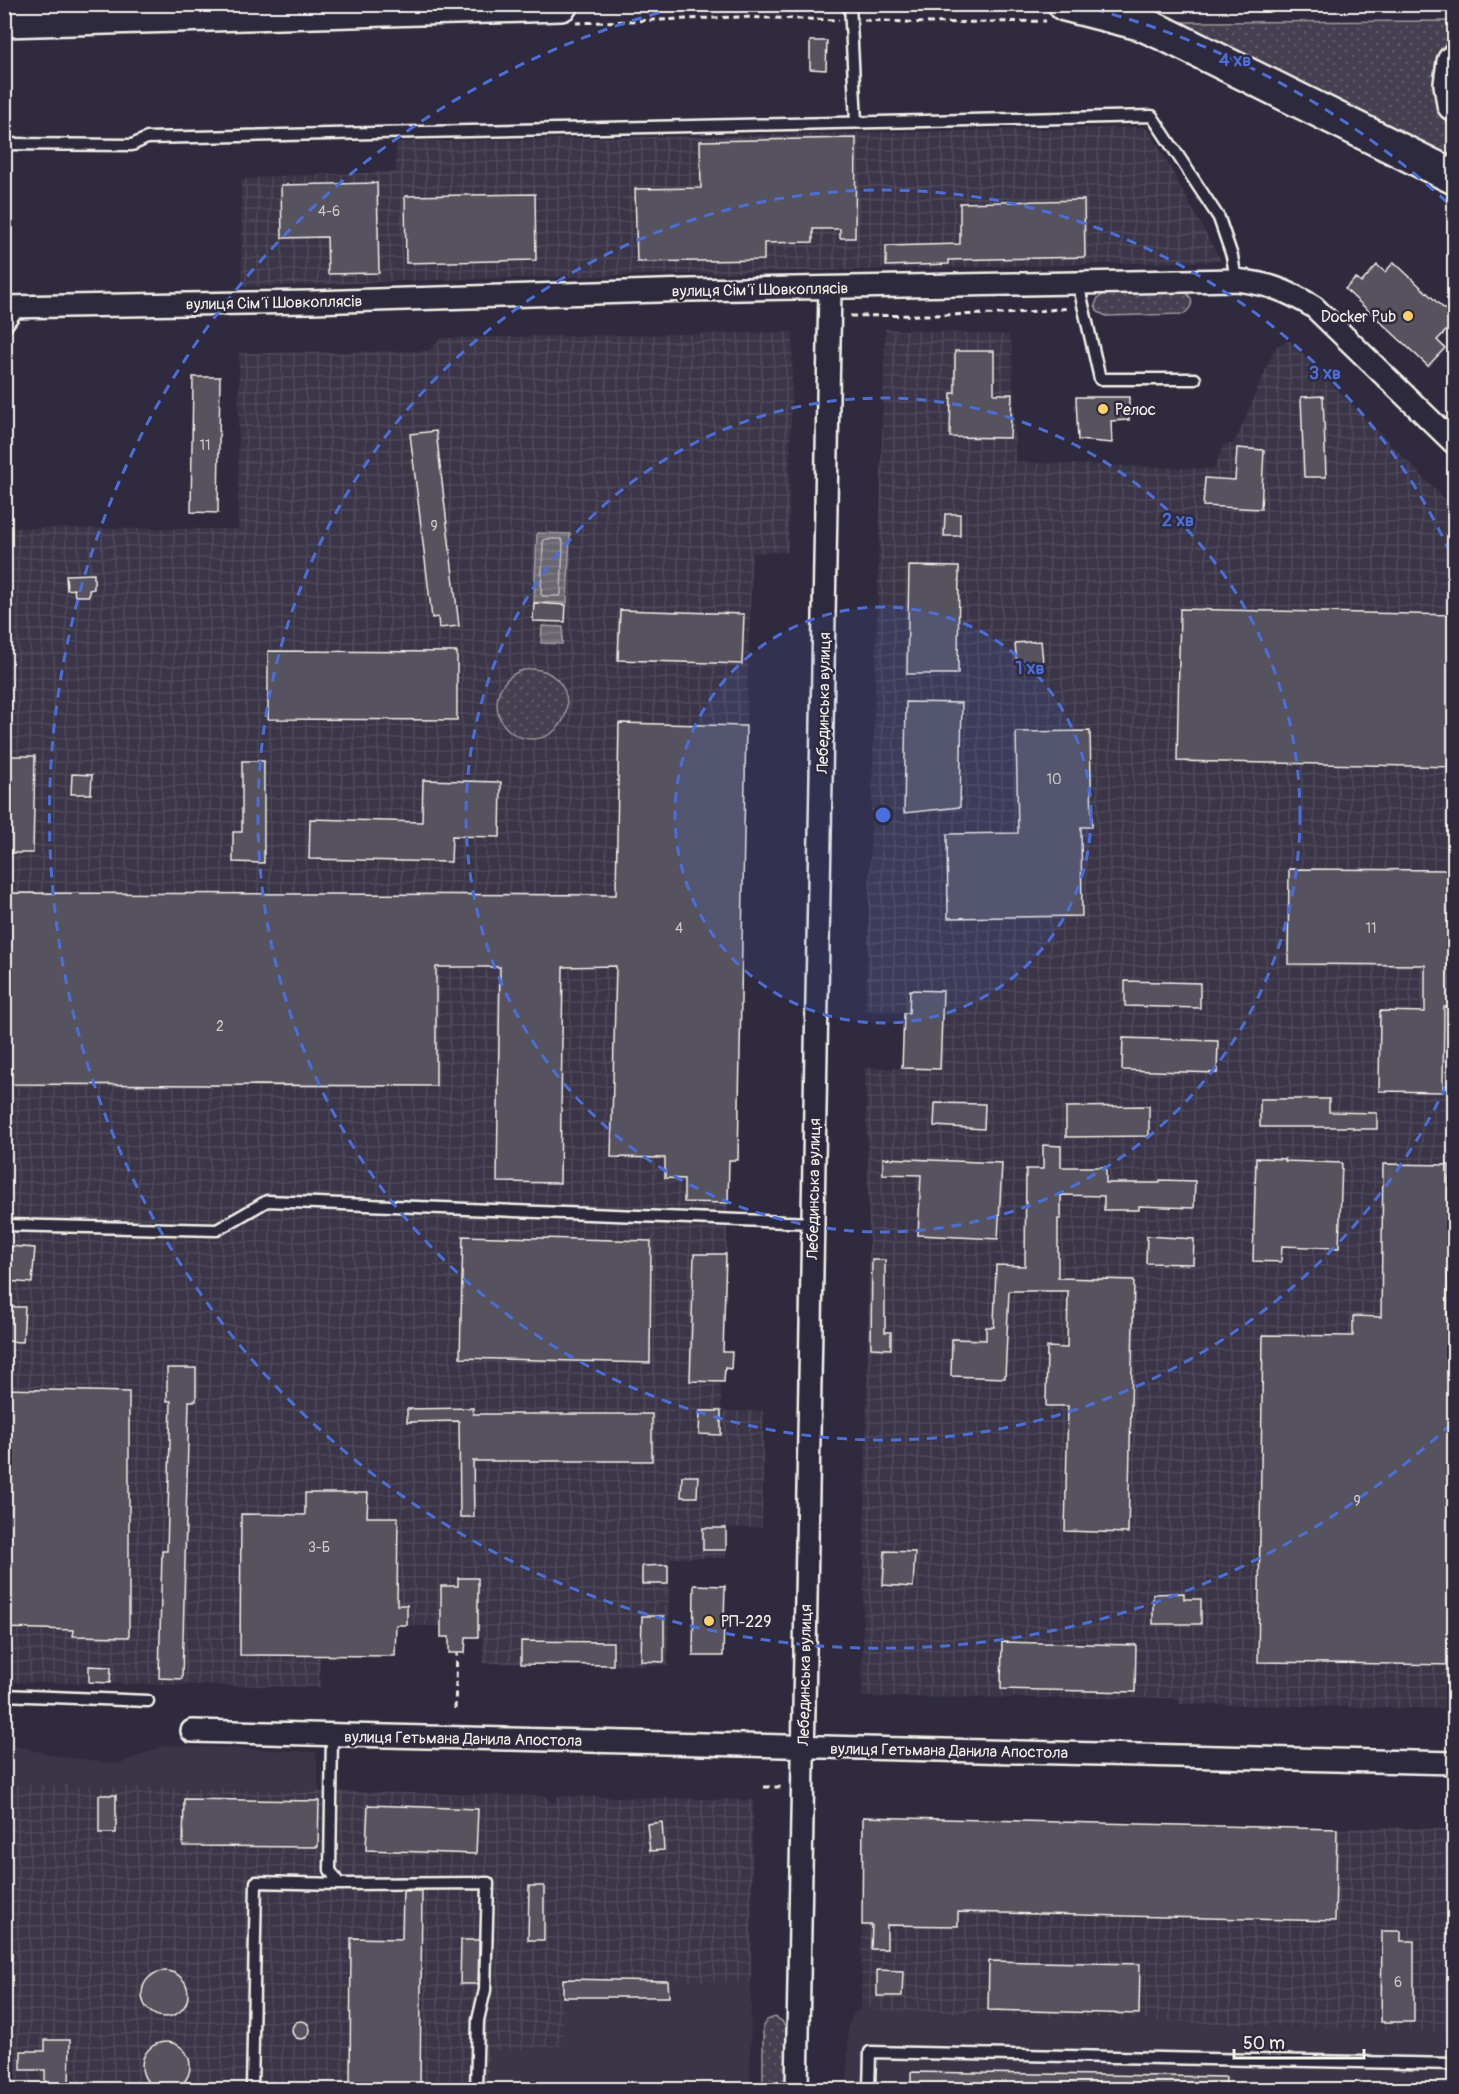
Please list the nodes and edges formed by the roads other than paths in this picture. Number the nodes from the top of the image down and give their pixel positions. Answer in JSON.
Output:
{"nodes":[{"id":1,"x":561,"y":4,"type":"edge"},
{"id":2,"x":850,"y":4,"type":"edge"},
{"id":3,"x":1065,"y":4,"type":"edge"},
{"id":4,"x":4,"y":20,"type":"edge"},
{"id":5,"x":1455,"y":62,"type":"edge"},
{"id":6,"x":1455,"y":104,"type":"edge"},
{"id":7,"x":856,"y":122,"type":"junction"},
{"id":8,"x":4,"y":144,"type":"edge"},
{"id":9,"x":1455,"y":177,"type":"edge"},
{"id":10,"x":1236,"y":280,"type":"junction"},
{"id":11,"x":1078,"y":282,"type":"junction"},
{"id":12,"x":830,"y":288,"type":"junction"},
{"id":13,"x":12,"y":307,"type":"edge"},
{"id":14,"x":4,"y":329,"type":"edge"},
{"id":15,"x":1195,"y":379,"type":"dead end"},
{"id":16,"x":1455,"y":443,"type":"edge"},
{"id":17,"x":813,"y":1223,"type":"junction"},
{"id":18,"x":4,"y":1225,"type":"edge"},
{"id":19,"x":4,"y":1695,"type":"edge"},
{"id":20,"x":148,"y":1701,"type":"dead end"},
{"id":21,"x":192,"y":1731,"type":"dead end"},
{"id":22,"x":332,"y":1735,"type":"junction"},
{"id":23,"x":803,"y":1747,"type":"junction"},
{"id":24,"x":1455,"y":1763,"type":"edge"},
{"id":25,"x":339,"y":1884,"type":"junction"},
{"id":26,"x":1455,"y":2064,"type":"edge"},
{"id":27,"x":252,"y":2090,"type":"edge"},
{"id":28,"x":476,"y":2090,"type":"edge"},
{"id":29,"x":797,"y":2090,"type":"edge"},
{"id":30,"x":869,"y":2090,"type":"edge"}],
"edges":[{"from":1,"to":4,"type":"main road"},
{"from":2,"to":7,"type":"lane"},
{"from":3,"to":9,"type":"main road"},
{"from":5,"to":6,"type":"main road"},
{"from":7,"to":8,"type":"lane"},
{"from":7,"to":10,"type":"lane"},
{"from":10,"to":11,"type":"street","name":"вулиця Сімʼї Шовкоплясів"},
{"from":10,"to":16,"type":"street","name":"вулиця Сімʼї Шовкоплясів"},
{"from":11,"to":12,"type":"street","name":"вулиця Сімʼї Шовкоплясів"},
{"from":11,"to":15,"type":"lane"},
{"from":12,"to":13,"type":"street","name":"вулиця Сімʼї Шовкоплясів"},
{"from":12,"to":17,"type":"street","name":"Лебединська вулиця"},
{"from":13,"to":14,"type":"lane"},
{"from":17,"to":18,"type":"lane"},
{"from":17,"to":23,"type":"street","name":"Лебединська вулиця"},
{"from":19,"to":20,"type":"lane"},
{"from":21,"to":22,"type":"street","name":"вулиця Гетьмана Данила Апостола"},
{"from":22,"to":23,"type":"street","name":"вулиця Гетьмана Данила Апостола"},
{"from":22,"to":25,"type":"lane"},
{"from":23,"to":24,"type":"street","name":"вулиця Гетьмана Данила Апостола"},
{"from":23,"to":29,"type":"street","name":"Лебединська вулиця"},
{"from":25,"to":27,"type":"lane"},
{"from":25,"to":28,"type":"lane"},
{"from":26,"to":30,"type":"lane"}]}
